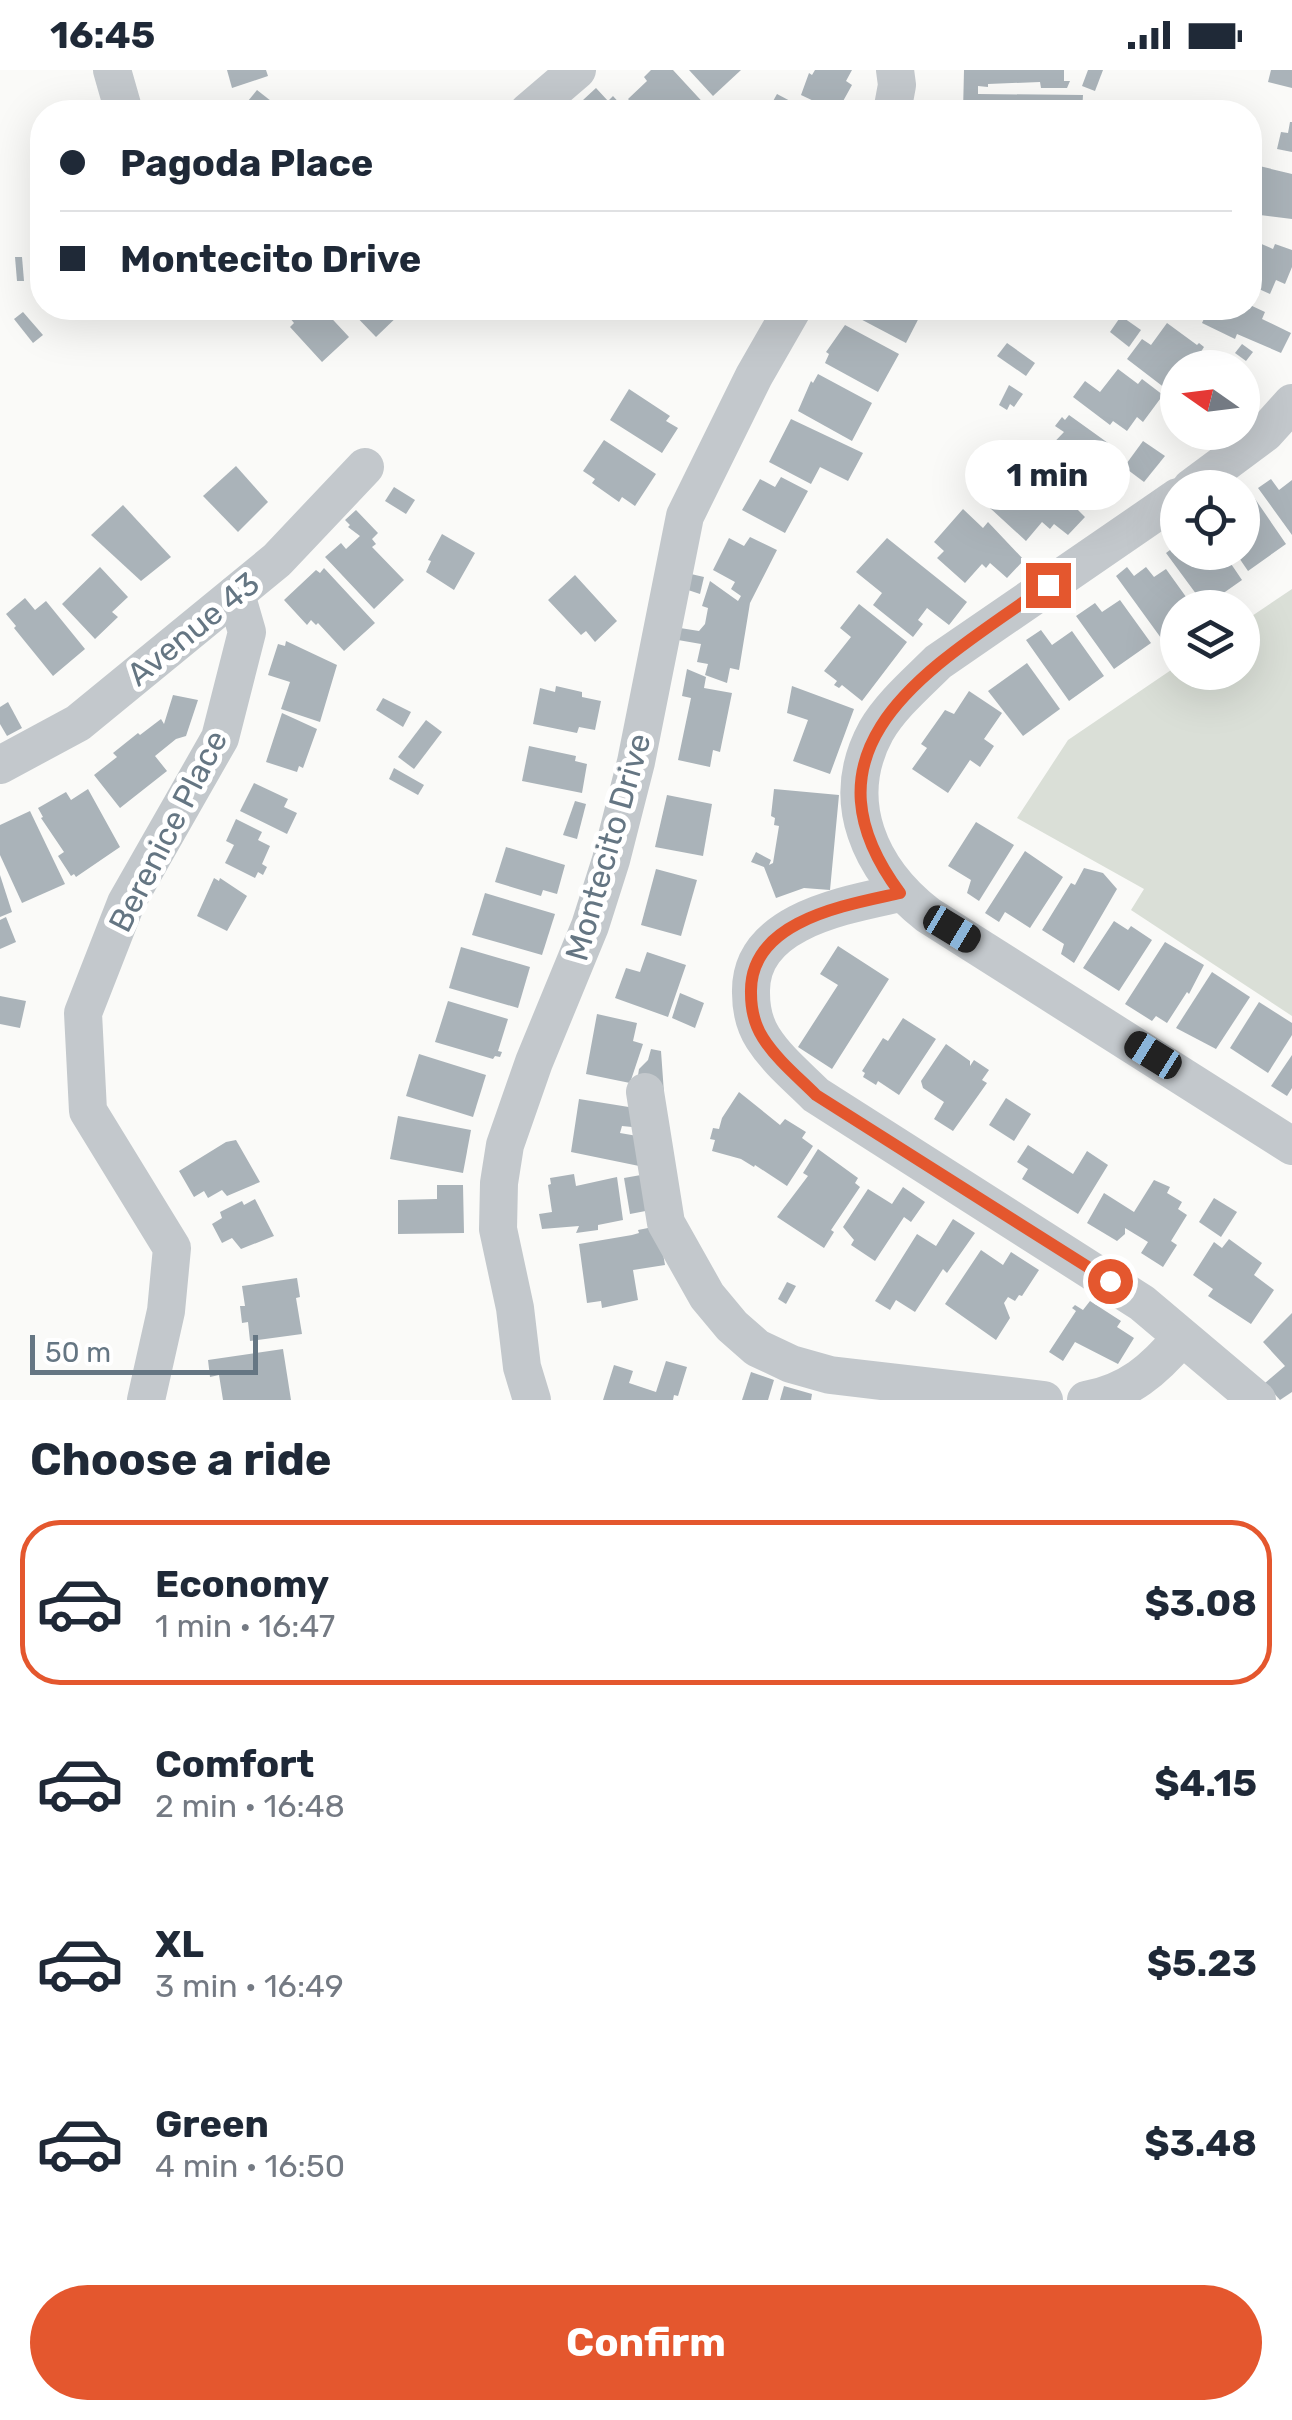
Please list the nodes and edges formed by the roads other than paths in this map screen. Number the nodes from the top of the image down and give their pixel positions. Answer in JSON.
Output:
{"nodes":[{"id":1,"x":112,"y":70,"type":"edge"},
{"id":2,"x":577,"y":70,"type":"edge"},
{"id":3,"x":895,"y":70,"type":"edge"},
{"id":4,"x":121,"y":100,"type":"edge"},
{"id":5,"x":542,"y":100,"type":"edge"},
{"id":6,"x":894,"y":100,"type":"edge"},
{"id":7,"x":785,"y":320,"type":"edge"},
{"id":8,"x":1292,"y":403,"type":"edge"},
{"id":9,"x":366,"y":467,"type":"dead end"},
{"id":10,"x":1215,"y":470,"type":"edge"},
{"id":11,"x":1160,"y":509,"type":"edge"},
{"id":12,"x":236,"y":594,"type":"junction"},
{"id":13,"x":0,"y":765,"type":"edge"},
{"id":14,"x":900,"y":893,"type":"junction"},
{"id":15,"x":645,"y":1092,"type":"dead end"},
{"id":16,"x":1292,"y":1146,"type":"edge"},
{"id":17,"x":1181,"y":1338,"type":"junction"},
{"id":18,"x":146,"y":1400,"type":"edge"},
{"id":19,"x":532,"y":1400,"type":"edge"},
{"id":20,"x":1044,"y":1400,"type":"edge"},
{"id":21,"x":1086,"y":1400,"type":"edge"},
{"id":22,"x":1258,"y":1400,"type":"edge"}],
"edges":[{"from":1,"to":4,"type":"street"},
{"from":2,"to":5,"type":"street"},
{"from":3,"to":6,"type":"street"},
{"from":7,"to":19,"type":"street","name":"Montecito Drive"},
{"from":8,"to":10,"type":"street"},
{"from":9,"to":12,"type":"street","name":"Avenue 43"},
{"from":11,"to":14,"type":"street"},
{"from":12,"to":13,"type":"street","name":"Avenue 43"},
{"from":12,"to":18,"type":"street","name":"Berenice Place"},
{"from":14,"to":16,"type":"street"},
{"from":14,"to":17,"type":"street"},
{"from":15,"to":20,"type":"street"},
{"from":17,"to":21,"type":"street"},
{"from":17,"to":22,"type":"street"}]}
